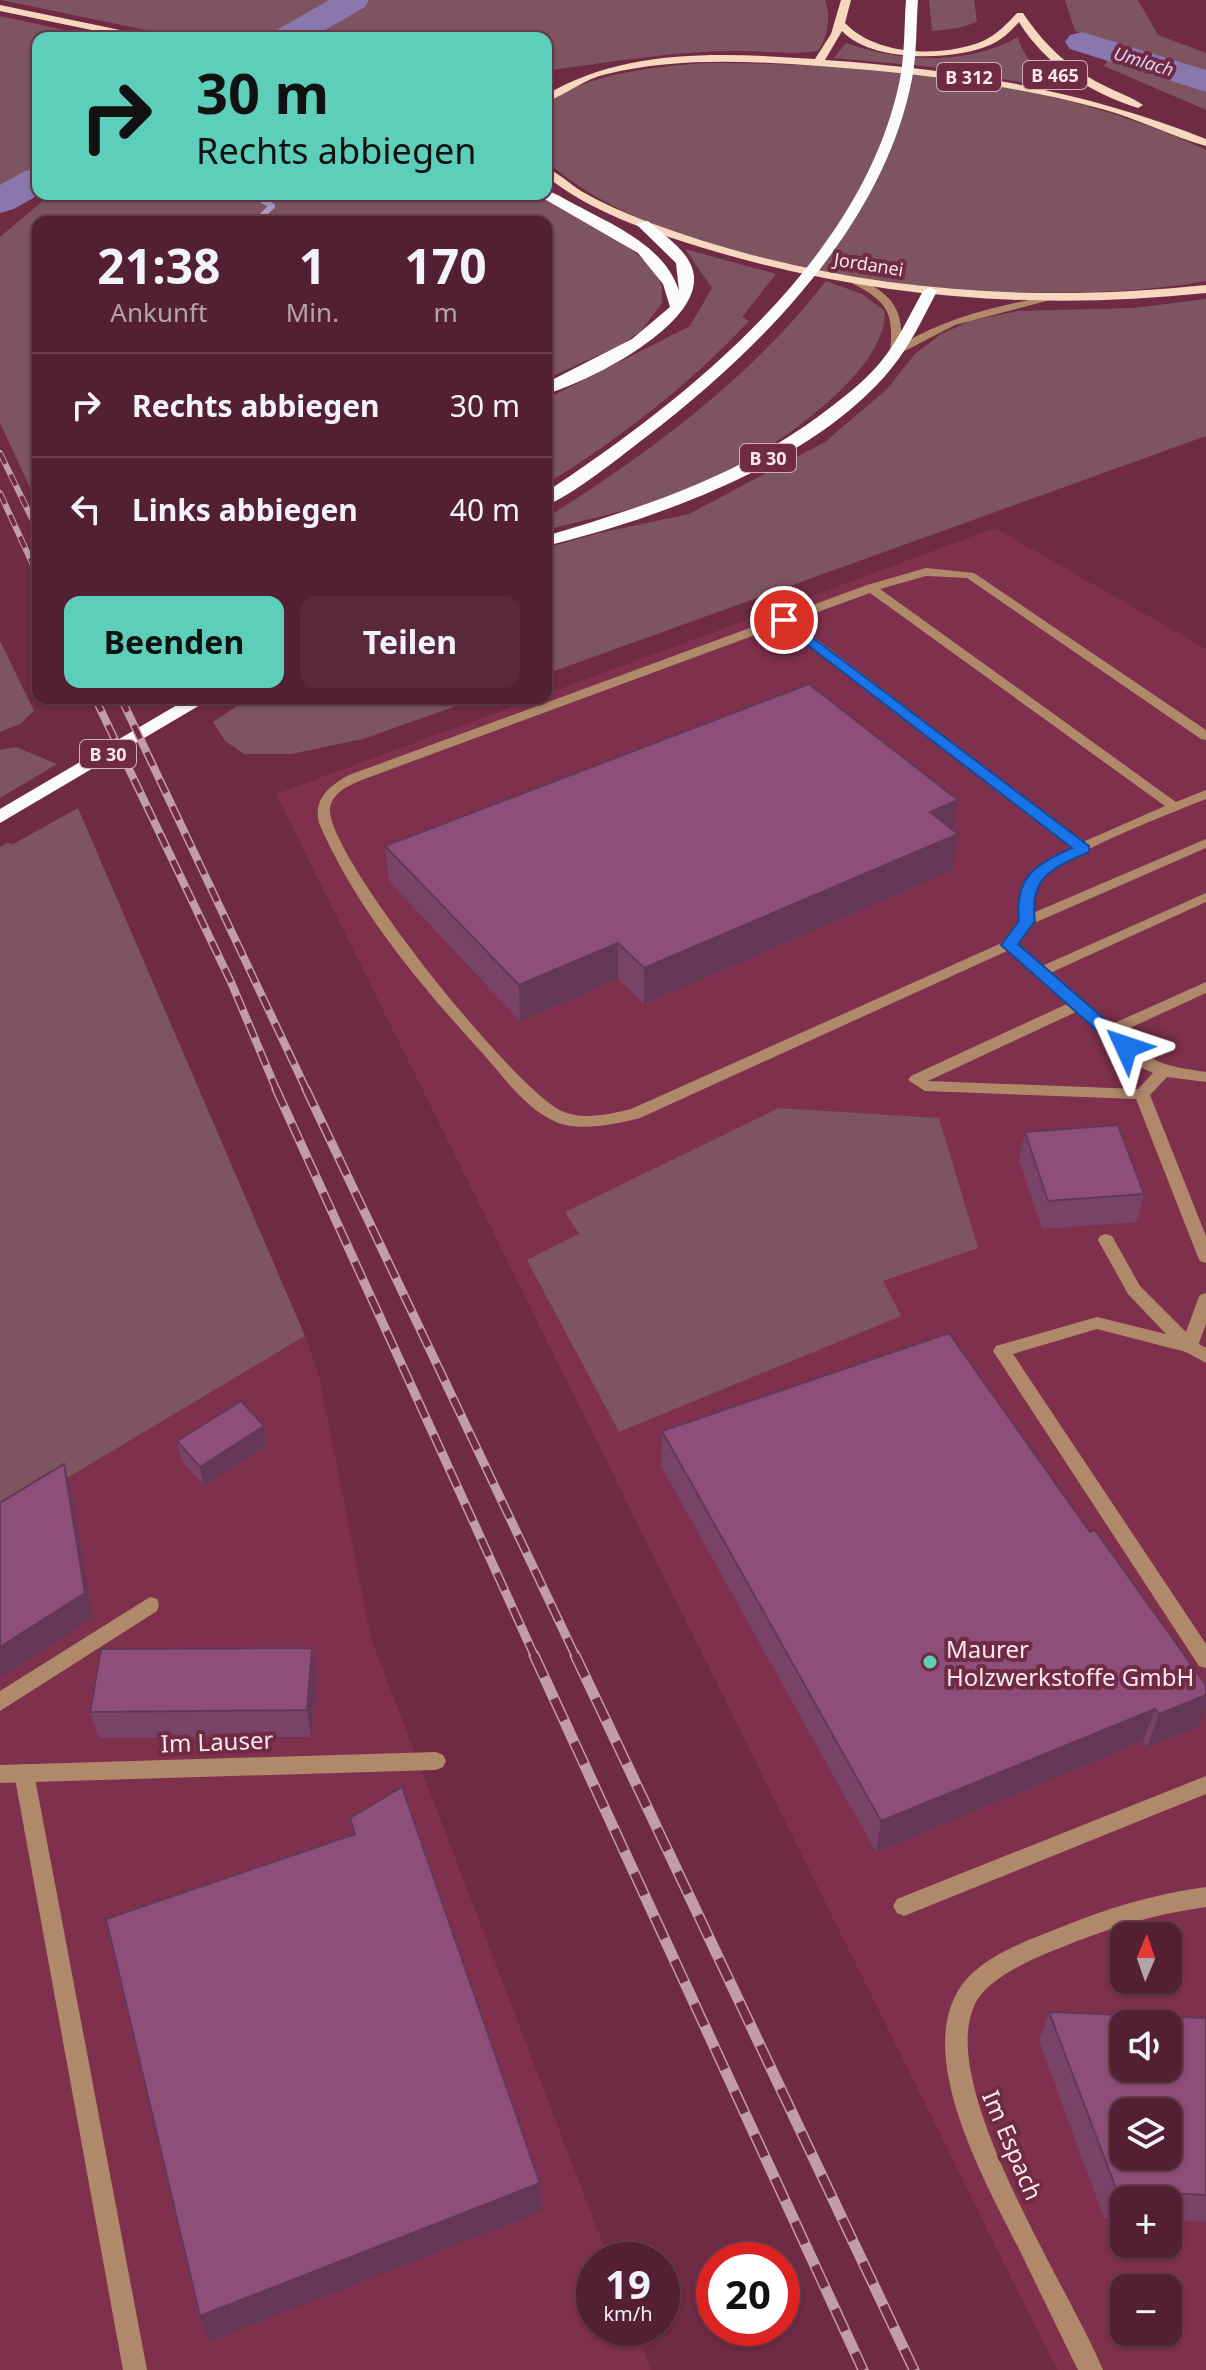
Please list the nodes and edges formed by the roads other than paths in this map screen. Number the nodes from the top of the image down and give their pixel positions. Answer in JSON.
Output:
{"nodes":[{"id":1,"x":846,"y":0,"type":"edge"},
{"id":2,"x":912,"y":0,"type":"edge"},
{"id":3,"x":1019,"y":0,"type":"edge"},
{"id":4,"x":0,"y":8,"type":"edge"},
{"id":5,"x":1020,"y":15,"type":"junction"},
{"id":6,"x":841,"y":24,"type":"junction"},
{"id":7,"x":115,"y":32,"type":"edge"},
{"id":8,"x":1035,"y":56,"type":"dead end"},
{"id":9,"x":817,"y":63,"type":"junction"},
{"id":10,"x":601,"y":72,"type":"junction"},
{"id":11,"x":1053,"y":73,"type":"dead end"},
{"id":12,"x":560,"y":79,"type":"dead end"},
{"id":13,"x":552,"y":96,"type":"edge"},
{"id":14,"x":1118,"y":111,"type":"junction"},
{"id":15,"x":1206,"y":132,"type":"edge"},
{"id":16,"x":1206,"y":143,"type":"edge"},
{"id":17,"x":552,"y":175,"type":"edge"},
{"id":18,"x":552,"y":197,"type":"edge"},
{"id":19,"x":643,"y":224,"type":"junction"},
{"id":20,"x":855,"y":281,"type":"junction"},
{"id":21,"x":1206,"y":289,"type":"edge"},
{"id":22,"x":930,"y":291,"type":"junction"},
{"id":23,"x":1049,"y":299,"type":"junction"},
{"id":24,"x":677,"y":306,"type":"junction"},
{"id":25,"x":895,"y":353,"type":"junction"},
{"id":26,"x":552,"y":386,"type":"edge"},
{"id":27,"x":552,"y":496,"type":"edge"},
{"id":28,"x":552,"y":539,"type":"edge"},
{"id":29,"x":871,"y":588,"type":"junction"},
{"id":30,"x":784,"y":620,"type":"junction"},
{"id":31,"x":193,"y":704,"type":"edge"},
{"id":32,"x":1206,"y":736,"type":"edge"},
{"id":33,"x":1206,"y":794,"type":"edge"},
{"id":34,"x":1175,"y":807,"type":"junction"},
{"id":35,"x":6,"y":813,"type":"edge"},
{"id":36,"x":1206,"y":843,"type":"edge"},
{"id":37,"x":1083,"y":849,"type":"junction"},
{"id":38,"x":1206,"y":897,"type":"edge"},
{"id":39,"x":1027,"y":921,"type":"junction"},
{"id":40,"x":1009,"y":945,"type":"junction"},
{"id":41,"x":1040,"y":972,"type":"junction"},
{"id":42,"x":1206,"y":987,"type":"edge"},
{"id":43,"x":1078,"y":1005,"type":"junction"},
{"id":44,"x":1109,"y":1032,"type":"junction"},
{"id":45,"x":1163,"y":1071,"type":"junction"},
{"id":46,"x":1206,"y":1077,"type":"edge"},
{"id":47,"x":1142,"y":1094,"type":"junction"},
{"id":48,"x":1106,"y":1240,"type":"dead end"},
{"id":49,"x":1206,"y":1257,"type":"edge"},
{"id":50,"x":1206,"y":1299,"type":"edge"},
{"id":51,"x":1198,"y":1351,"type":"edge"},
{"id":52,"x":150,"y":1605,"type":"dead end"},
{"id":53,"x":1206,"y":1660,"type":"edge"},
{"id":54,"x":0,"y":1702,"type":"edge"},
{"id":55,"x":436,"y":1761,"type":"dead end"},
{"id":56,"x":24,"y":1773,"type":"junction"},
{"id":57,"x":0,"y":1774,"type":"edge"},
{"id":58,"x":1206,"y":1785,"type":"edge"},
{"id":59,"x":1206,"y":1897,"type":"edge"},
{"id":60,"x":904,"y":1906,"type":"dead end"},
{"id":61,"x":135,"y":2370,"type":"edge"},
{"id":62,"x":1091,"y":2370,"type":"edge"}],
"edges":[{"from":1,"to":6,"type":"main road"},
{"from":2,"to":27,"type":"highway"},
{"from":3,"to":5,"type":"main road","number":"B 465"},
{"from":4,"to":7,"type":"main road"},
{"from":5,"to":6,"type":"main road"},
{"from":5,"to":8,"type":"main road","number":"B 465"},
{"from":5,"to":15,"type":"main road"},
{"from":6,"to":9,"type":"main road"},
{"from":9,"to":10,"type":"main road","number":"B 312"},
{"from":9,"to":14,"type":"main road","number":"B 312"},
{"from":10,"to":12,"type":"main road","number":"B 312"},
{"from":10,"to":13,"type":"main road","number":"B 312"},
{"from":11,"to":14,"type":"main road","number":"B 465"},
{"from":14,"to":16,"type":"main road","number":"B 312"},
{"from":17,"to":19,"type":"main road","name":"Jordanei"},
{"from":18,"to":24,"type":"highway"},
{"from":19,"to":20,"type":"main road","name":"Jordanei"},
{"from":19,"to":24,"type":"highway"},
{"from":20,"to":22,"type":"main road","name":"Jordanei"},
{"from":20,"to":25,"type":"street"},
{"from":21,"to":23,"type":"main road","name":"Jordanei"},
{"from":22,"to":23,"type":"main road","name":"Jordanei"},
{"from":22,"to":25,"type":"highway","number":"B 30"},
{"from":23,"to":25,"type":"street"},
{"from":24,"to":26,"type":"highway"},
{"from":25,"to":28,"type":"highway","number":"B 30"},
{"from":29,"to":30,"type":"street"},
{"from":29,"to":32,"type":"street"},
{"from":29,"to":34,"type":"street"},
{"from":30,"to":37,"type":"street"},
{"from":30,"to":40,"type":"street"},
{"from":31,"to":35,"type":"highway","number":"B 30"},
{"from":33,"to":34,"type":"street"},
{"from":34,"to":37,"type":"street"},
{"from":36,"to":39,"type":"street"},
{"from":37,"to":39,"type":"street"},
{"from":38,"to":41,"type":"street"},
{"from":39,"to":40,"type":"street"},
{"from":40,"to":41,"type":"street"},
{"from":41,"to":43,"type":"street"},
{"from":42,"to":44,"type":"street"},
{"from":43,"to":44,"type":"street"},
{"from":43,"to":47,"type":"street"},
{"from":44,"to":45,"type":"street"},
{"from":45,"to":46,"type":"street"},
{"from":45,"to":47,"type":"street"},
{"from":47,"to":49,"type":"street"},
{"from":48,"to":51,"type":"street"},
{"from":50,"to":51,"type":"street"},
{"from":51,"to":53,"type":"street"},
{"from":52,"to":54,"type":"street"},
{"from":55,"to":56,"type":"street","name":"Im Lauser"},
{"from":56,"to":57,"type":"street","name":"Im Lauser"},
{"from":56,"to":61,"type":"street"},
{"from":58,"to":60,"type":"street"},
{"from":59,"to":62,"type":"street","name":"Im Espach"}]}
